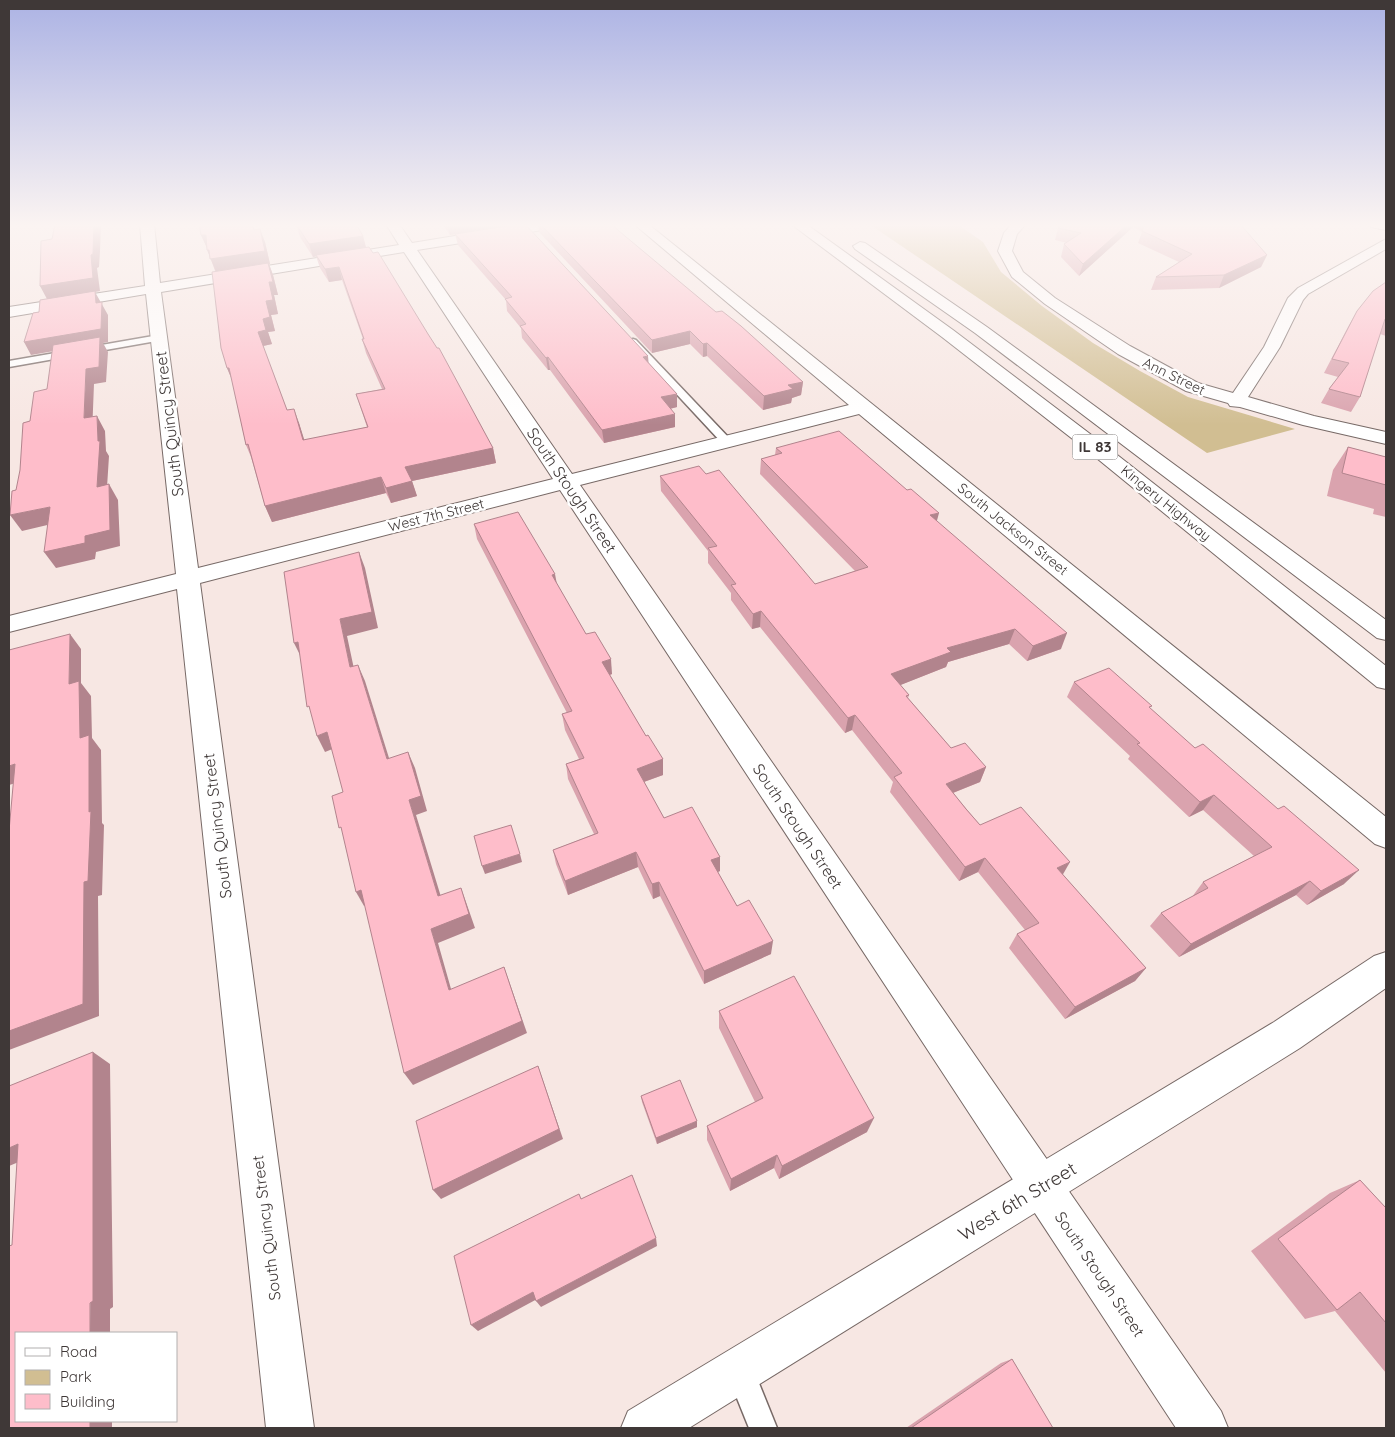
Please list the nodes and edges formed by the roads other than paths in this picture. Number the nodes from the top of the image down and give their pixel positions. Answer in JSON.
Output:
{"nodes":[{"id":1,"x":135,"y":291,"type":"edge"},
{"id":2,"x":153,"y":291,"type":"edge"},
{"id":3,"x":437,"y":291,"type":"edge"},
{"id":4,"x":722,"y":291,"type":"edge"},
{"id":5,"x":891,"y":291,"type":"edge"},
{"id":6,"x":924,"y":291,"type":"edge"},
{"id":7,"x":1038,"y":291,"type":"edge"},
{"id":8,"x":1305,"y":291,"type":"edge"},
{"id":9,"x":9,"y":312,"type":"edge"},
{"id":10,"x":627,"y":335,"type":"edge"},
{"id":11,"x":159,"y":338,"type":"junction"},
{"id":12,"x":9,"y":364,"type":"edge"},
{"id":13,"x":1236,"y":402,"type":"junction"},
{"id":14,"x":863,"y":407,"type":"junction"},
{"id":15,"x":1386,"y":438,"type":"edge"},
{"id":16,"x":726,"y":442,"type":"junction"},
{"id":17,"x":566,"y":482,"type":"junction"},
{"id":18,"x":187,"y":578,"type":"junction"},
{"id":19,"x":9,"y":624,"type":"edge"},
{"id":20,"x":1386,"y":632,"type":"edge"},
{"id":21,"x":1386,"y":680,"type":"edge"},
{"id":22,"x":1386,"y":835,"type":"edge"},
{"id":23,"x":1386,"y":968,"type":"edge"},
{"id":24,"x":1041,"y":1186,"type":"junction"},
{"id":25,"x":740,"y":1371,"type":"junction"},
{"id":26,"x":290,"y":1428,"type":"edge"},
{"id":27,"x":646,"y":1428,"type":"edge"},
{"id":28,"x":763,"y":1428,"type":"edge"},
{"id":29,"x":1204,"y":1428,"type":"edge"}],
"edges":[{"from":1,"to":9,"type":"main road"},
{"from":2,"to":11,"type":"main road","name":"South Quincy Street"},
{"from":3,"to":17,"type":"main road","name":"South Stough Street"},
{"from":4,"to":14,"type":"main road","name":"South Jackson Street"},
{"from":5,"to":21,"type":"main road","name":"Kingery Highway","number":"IL 83"},
{"from":6,"to":20,"type":"main road","name":"Kingery Highway","number":"IL 83"},
{"from":7,"to":13,"type":"main road","name":"Ann Street"},
{"from":8,"to":13,"type":"main road"},
{"from":10,"to":16,"type":"lane"},
{"from":11,"to":12,"type":"lane"},
{"from":11,"to":18,"type":"main road","name":"South Quincy Street"},
{"from":13,"to":15,"type":"main road","name":"Ann Street"},
{"from":14,"to":16,"type":"main road","name":"West 7th Street"},
{"from":14,"to":22,"type":"main road","name":"South Jackson Street"},
{"from":16,"to":17,"type":"main road","name":"West 7th Street"},
{"from":17,"to":18,"type":"main road","name":"West 7th Street"},
{"from":17,"to":24,"type":"main road","name":"South Stough Street"},
{"from":18,"to":19,"type":"main road","name":"West 7th Street"},
{"from":18,"to":26,"type":"main road","name":"South Quincy Street"},
{"from":23,"to":24,"type":"main road","name":"West 6th Street"},
{"from":24,"to":25,"type":"main road","name":"West 6th Street"},
{"from":24,"to":29,"type":"main road","name":"South Stough Street"},
{"from":25,"to":27,"type":"main road","name":"West 6th Street"},
{"from":25,"to":28,"type":"lane"}]}
